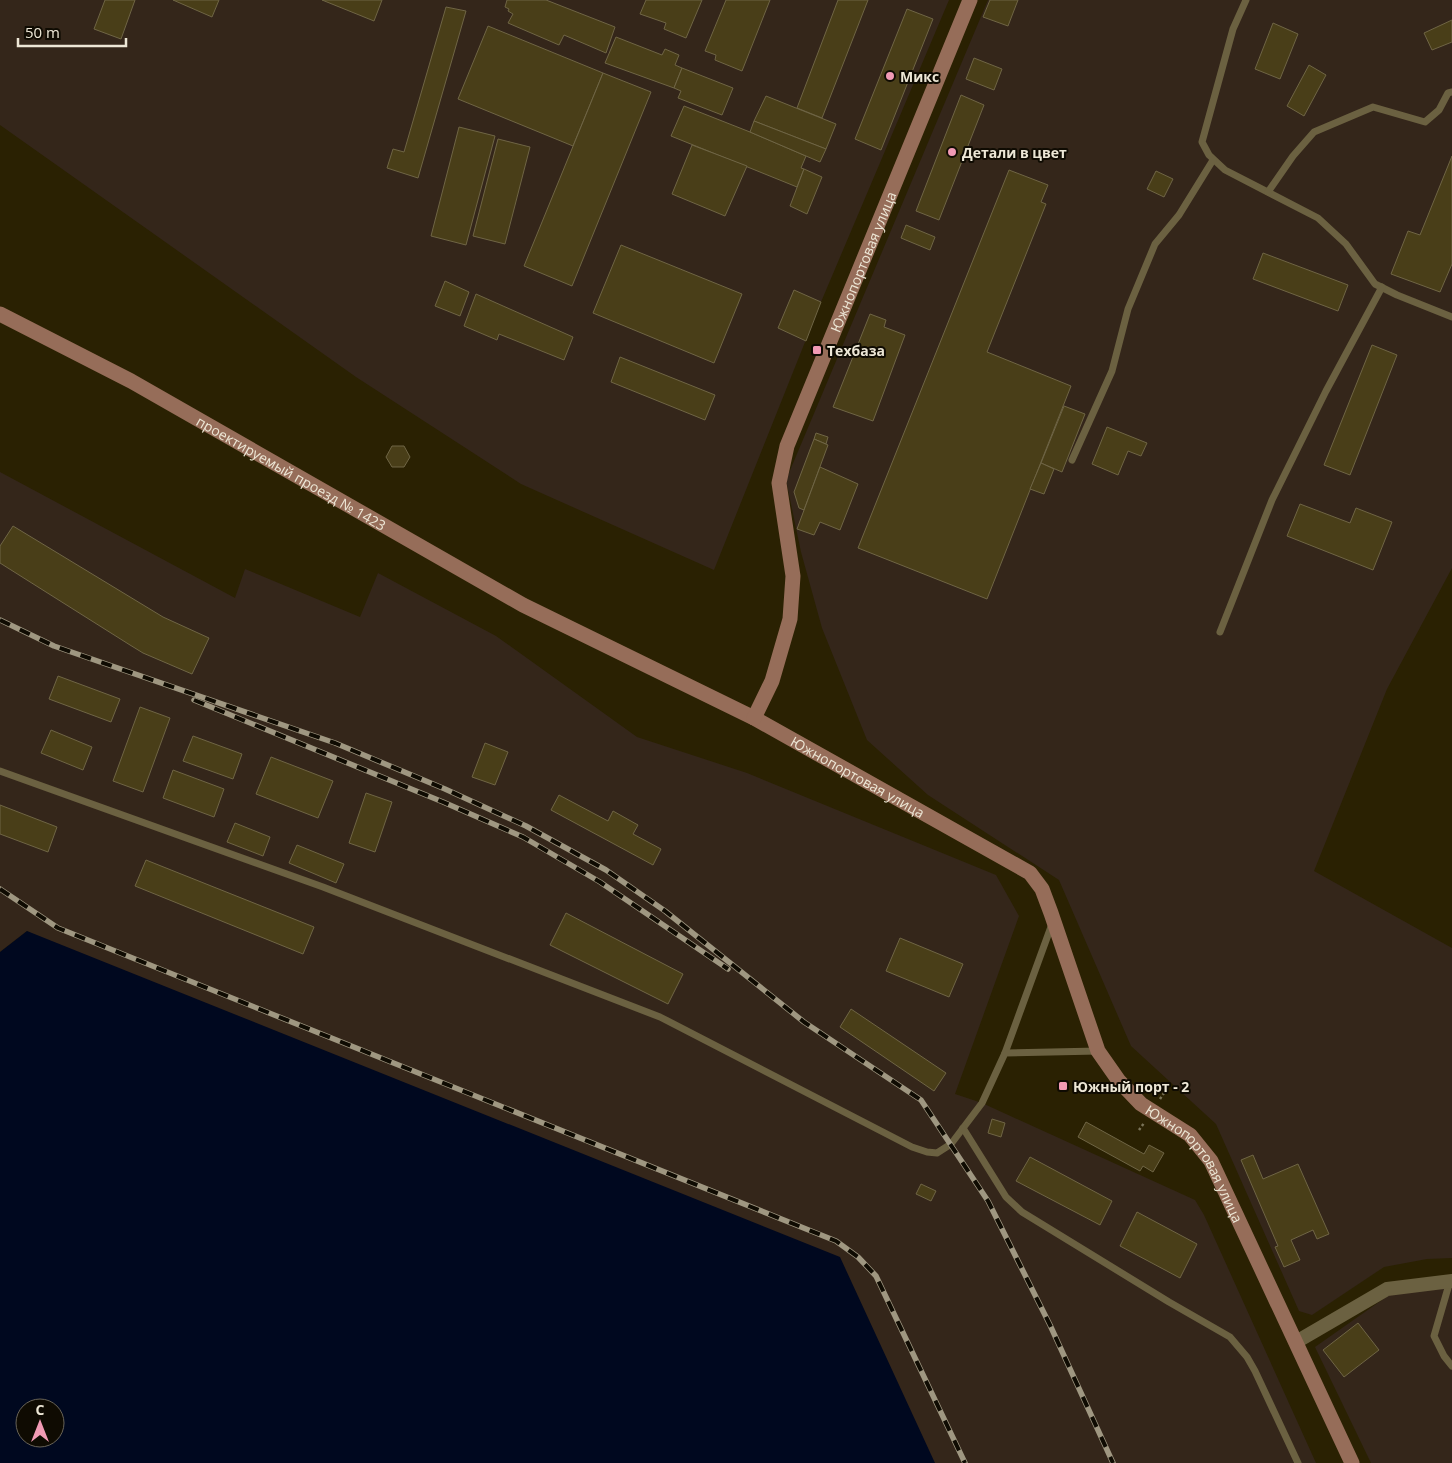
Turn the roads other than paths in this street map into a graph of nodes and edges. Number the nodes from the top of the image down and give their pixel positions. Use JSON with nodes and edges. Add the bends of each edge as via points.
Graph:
{"nodes":[{"id":1,"x":970,"y":0,"type":"edge"},
{"id":2,"x":1246,"y":0,"type":"edge"},
{"id":3,"x":1452,"y":92,"type":"edge"},
{"id":4,"x":1213,"y":160,"type":"junction"},
{"id":5,"x":1268,"y":192,"type":"junction"},
{"id":6,"x":1382,"y":288,"type":"junction"},
{"id":7,"x":0,"y":314,"type":"edge"},
{"id":8,"x":1452,"y":317,"type":"edge"},
{"id":9,"x":1072,"y":460,"type":"dead end"},
{"id":10,"x":1220,"y":632,"type":"dead end"},
{"id":11,"x":754,"y":718,"type":"junction"},
{"id":12,"x":0,"y":770,"type":"edge"},
{"id":13,"x":1053,"y":920,"type":"junction"},
{"id":14,"x":1098,"y":1051,"type":"junction"},
{"id":15,"x":1004,"y":1053,"type":"junction"},
{"id":16,"x":963,"y":1128,"type":"junction"},
{"id":17,"x":1451,"y":1281,"type":"edge"},
{"id":18,"x":1296,"y":1342,"type":"junction"},
{"id":19,"x":1452,"y":1366,"type":"edge"},
{"id":20,"x":1298,"y":1463,"type":"edge"},
{"id":21,"x":1352,"y":1463,"type":"edge"}],
"edges":[{"from":1,"to":11,"type":"main road","name":"Южнопортовая улица","via":[[787,446],[778,482],[793,576],[790,619],[772,681]]},
{"from":2,"to":4,"type":"lane","via":[[1234,29],[1202,142]]},
{"from":3,"to":5,"type":"lane","via":[[1425,122],[1373,107],[1314,132]]},
{"from":4,"to":5,"type":"lane","via":[[1225,170]]},
{"from":4,"to":9,"type":"lane","via":[[1179,215],[1155,244],[1128,309],[1112,371]]},
{"from":5,"to":6,"type":"lane","via":[[1318,218],[1346,244],[1375,284]]},
{"from":6,"to":8,"type":"lane"},
{"from":6,"to":10,"type":"lane","via":[[1272,500]]},
{"from":7,"to":11,"type":"main road","name":"проектируемый проезд № 1423","via":[[131,381],[523,605]]},
{"from":11,"to":13,"type":"main road","name":"Южнопортовая улица","via":[[1030,872],[1042,889]]},
{"from":12,"to":16,"type":"lane","via":[[323,887],[660,1017],[912,1147],[937,1153],[951,1144]]},
{"from":13,"to":14,"type":"main road","name":"Южнопортовая улица"},
{"from":13,"to":15,"type":"lane"},
{"from":14,"to":15,"type":"lane"},
{"from":14,"to":18,"type":"main road","name":"Южнопортовая улица","via":[[1119,1082],[1141,1104],[1190,1135],[1211,1161]]},
{"from":15,"to":16,"type":"lane","via":[[982,1103]]},
{"from":16,"to":20,"type":"lane","via":[[1006,1197],[1022,1212],[1220,1331],[1239,1346],[1255,1370]]},
{"from":17,"to":18,"type":"street","via":[[1387,1289]]},
{"from":17,"to":19,"type":"lane","via":[[1434,1336]]},
{"from":18,"to":21,"type":"main road","name":"Южнопортовая улица"}]}
